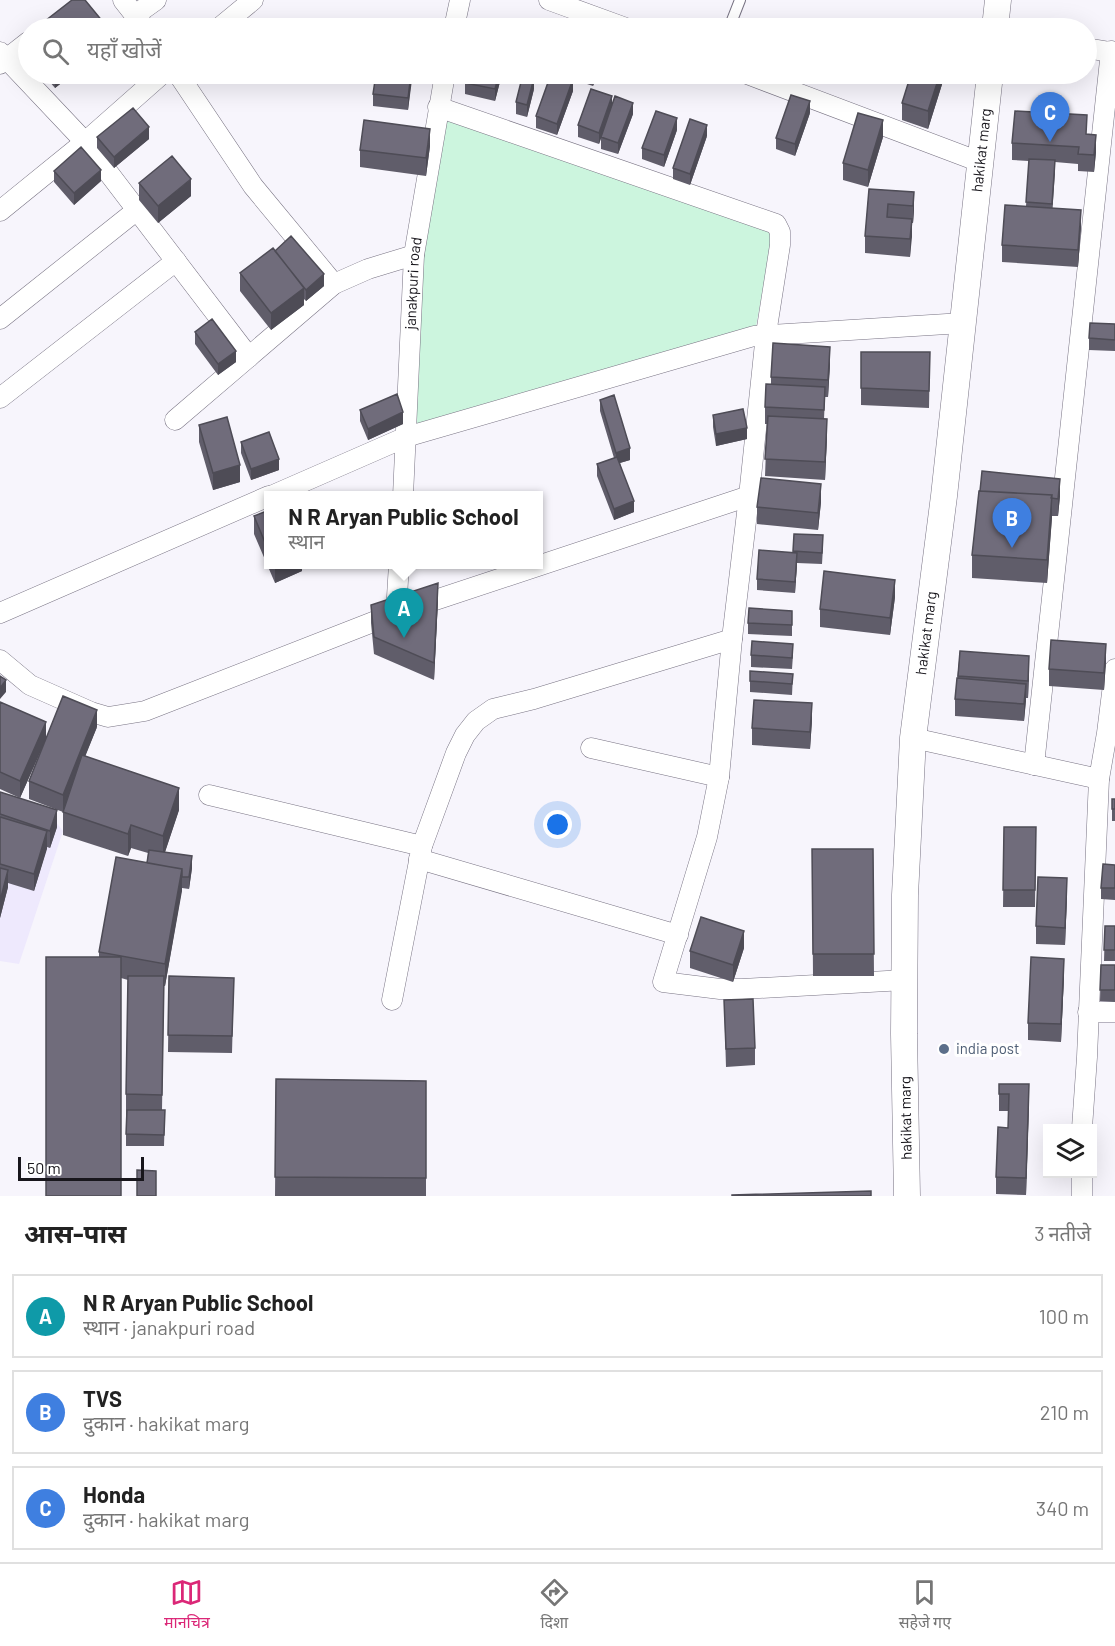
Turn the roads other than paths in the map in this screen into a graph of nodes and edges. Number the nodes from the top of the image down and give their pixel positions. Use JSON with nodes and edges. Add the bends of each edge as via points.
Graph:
{"nodes":[{"id":1,"x":156,"y":0,"type":"edge"},
{"id":2,"x":253,"y":0,"type":"edge"},
{"id":3,"x":460,"y":0,"type":"edge"},
{"id":4,"x":549,"y":0,"type":"edge"},
{"id":5,"x":740,"y":0,"type":"edge"},
{"id":6,"x":998,"y":0,"type":"edge"},
{"id":7,"x":134,"y":14,"type":"edge"},
{"id":8,"x":231,"y":18,"type":"edge"},
{"id":9,"x":456,"y":18,"type":"edge"},
{"id":10,"x":598,"y":18,"type":"edge"},
{"id":11,"x":733,"y":18,"type":"edge"},
{"id":12,"x":996,"y":18,"type":"edge"},
{"id":13,"x":18,"y":48,"type":"edge"},
{"id":14,"x":1097,"y":50,"type":"edge"},
{"id":15,"x":1113,"y":52,"type":"edge"},
{"id":16,"x":2,"y":58,"type":"edge"},
{"id":17,"x":18,"y":74,"type":"edge"},
{"id":18,"x":28,"y":84,"type":"edge"},
{"id":19,"x":151,"y":84,"type":"edge"},
{"id":20,"x":185,"y":84,"type":"edge"},
{"id":21,"x":443,"y":84,"type":"edge"},
{"id":22,"x":773,"y":84,"type":"edge"},
{"id":23,"x":989,"y":84,"type":"edge"},
{"id":24,"x":438,"y":107,"type":"junction"},
{"id":25,"x":85,"y":142,"type":"junction"},
{"id":26,"x":980,"y":162,"type":"junction"},
{"id":27,"x":137,"y":210,"type":"junction"},
{"id":28,"x":0,"y":211,"type":"edge"},
{"id":29,"x":414,"y":255,"type":"junction"},
{"id":30,"x":176,"y":261,"type":"junction"},
{"id":31,"x":334,"y":284,"type":"junction"},
{"id":32,"x":0,"y":319,"type":"edge"},
{"id":33,"x":963,"y":323,"type":"junction"},
{"id":34,"x":766,"y":334,"type":"junction"},
{"id":35,"x":249,"y":357,"type":"junction"},
{"id":36,"x":0,"y":398,"type":"edge"},
{"id":37,"x":175,"y":420,"type":"dead end"},
{"id":38,"x":406,"y":437,"type":"junction"},
{"id":39,"x":282,"y":491,"type":"edge"},
{"id":40,"x":403,"y":491,"type":"edge"},
{"id":41,"x":749,"y":496,"type":"junction"},
{"id":42,"x":264,"y":499,"type":"edge"},
{"id":43,"x":543,"y":564,"type":"edge"},
{"id":44,"x":399,"y":569,"type":"edge"},
{"id":45,"x":529,"y":569,"type":"edge"},
{"id":46,"x":396,"y":613,"type":"junction"},
{"id":47,"x":0,"y":614,"type":"edge"},
{"id":48,"x":732,"y":639,"type":"junction"},
{"id":49,"x":0,"y":660,"type":"edge"},
{"id":50,"x":1115,"y":669,"type":"edge"},
{"id":51,"x":1111,"y":730,"type":"edge"},
{"id":52,"x":913,"y":738,"type":"junction"},
{"id":53,"x":591,"y":748,"type":"dead end"},
{"id":54,"x":1034,"y":765,"type":"junction"},
{"id":55,"x":719,"y":777,"type":"junction"},
{"id":56,"x":1099,"y":779,"type":"junction"},
{"id":57,"x":208,"y":795,"type":"dead end"},
{"id":58,"x":421,"y":852,"type":"junction"},
{"id":59,"x":678,"y":935,"type":"junction"},
{"id":60,"x":905,"y":980,"type":"junction"},
{"id":61,"x":392,"y":1000,"type":"dead end"},
{"id":62,"x":1088,"y":1012,"type":"junction"},
{"id":63,"x":1115,"y":1012,"type":"edge"},
{"id":64,"x":1082,"y":1124,"type":"edge"},
{"id":65,"x":1082,"y":1178,"type":"edge"},
{"id":66,"x":907,"y":1196,"type":"edge"},
{"id":67,"x":1082,"y":1196,"type":"edge"}],
"edges":[{"from":1,"to":7,"type":"street"},
{"from":2,"to":8,"type":"street"},
{"from":3,"to":9,"type":"street"},
{"from":4,"to":10,"type":"street"},
{"from":5,"to":11,"type":"lane"},
{"from":6,"to":12,"type":"street"},
{"from":13,"to":16,"type":"street"},
{"from":14,"to":15,"type":"street"},
{"from":15,"to":54,"type":"street"},
{"from":16,"to":17,"type":"street"},
{"from":18,"to":25,"type":"street"},
{"from":19,"to":25,"type":"street"},
{"from":20,"to":31,"type":"street","via":[[253,186]]},
{"from":21,"to":24,"type":"street","name":"janakpuri road"},
{"from":22,"to":26,"type":"street"},
{"from":23,"to":26,"type":"street","name":"hakikat marg"},
{"from":24,"to":29,"type":"street","name":"janakpuri road"},
{"from":24,"to":34,"type":"street","via":[[776,224],[780,245]]},
{"from":25,"to":27,"type":"street"},
{"from":25,"to":28,"type":"street"},
{"from":26,"to":33,"type":"street","name":"hakikat marg"},
{"from":27,"to":30,"type":"street"},
{"from":27,"to":32,"type":"street"},
{"from":29,"to":31,"type":"street"},
{"from":29,"to":38,"type":"street","name":"janakpuri road"},
{"from":30,"to":35,"type":"street"},
{"from":30,"to":36,"type":"street"},
{"from":31,"to":35,"type":"street"},
{"from":33,"to":34,"type":"street"},
{"from":33,"to":52,"type":"street","name":"hakikat marg"},
{"from":34,"to":38,"type":"street"},
{"from":34,"to":41,"type":"street"},
{"from":35,"to":37,"type":"street"},
{"from":38,"to":39,"type":"street"},
{"from":38,"to":40,"type":"street","name":"janakpuri road"},
{"from":41,"to":43,"type":"street"},
{"from":41,"to":48,"type":"street"},
{"from":42,"to":47,"type":"street"},
{"from":44,"to":46,"type":"street"},
{"from":45,"to":46,"type":"street"},
{"from":46,"to":49,"type":"street","via":[[127,715],[108,717],[91,712],[30,685]]},
{"from":48,"to":55,"type":"street"},
{"from":48,"to":58,"type":"street","via":[[493,709],[465,735]]},
{"from":50,"to":51,"type":"street"},
{"from":51,"to":56,"type":"street"},
{"from":52,"to":54,"type":"street"},
{"from":52,"to":60,"type":"street","name":"hakikat marg"},
{"from":53,"to":55,"type":"street"},
{"from":54,"to":56,"type":"street"},
{"from":55,"to":59,"type":"street","via":[[707,837]]},
{"from":56,"to":62,"type":"street"},
{"from":57,"to":58,"type":"street"},
{"from":58,"to":59,"type":"street"},
{"from":58,"to":61,"type":"street"},
{"from":59,"to":60,"type":"street","via":[[663,982],[742,989]]},
{"from":60,"to":66,"type":"street","name":"hakikat marg"},
{"from":62,"to":63,"type":"street"},
{"from":62,"to":64,"type":"street"},
{"from":65,"to":67,"type":"street"}]}
